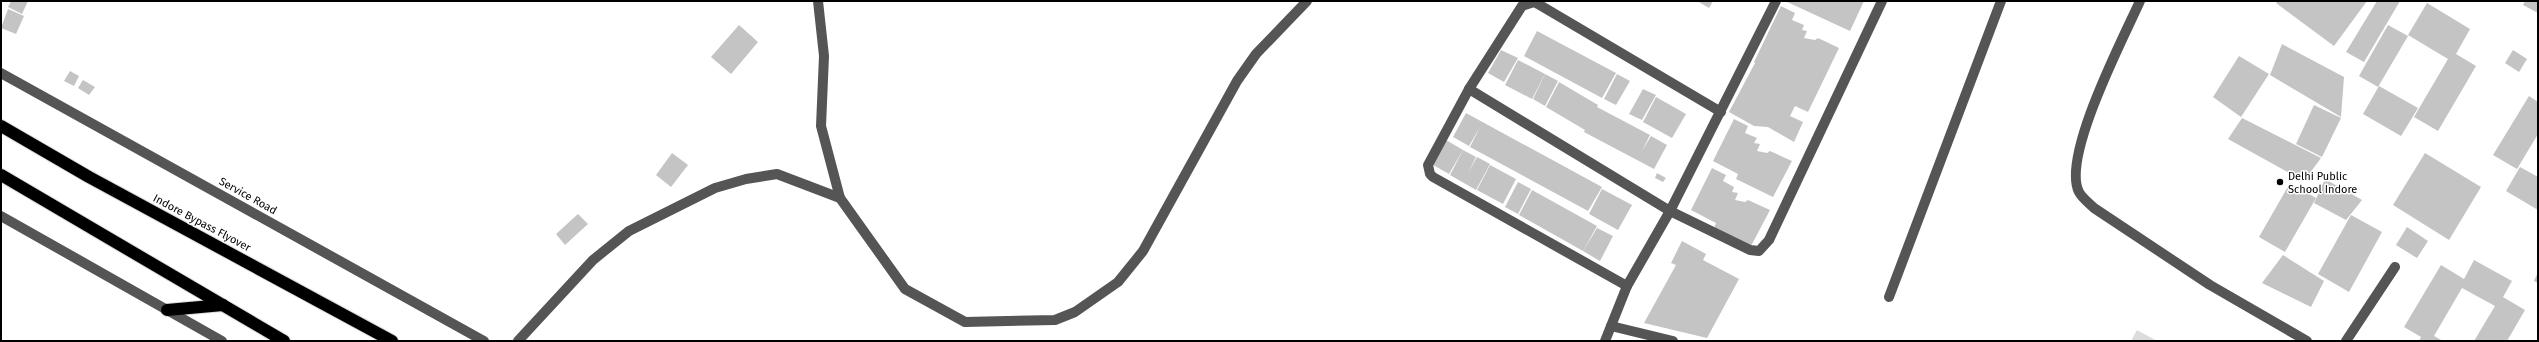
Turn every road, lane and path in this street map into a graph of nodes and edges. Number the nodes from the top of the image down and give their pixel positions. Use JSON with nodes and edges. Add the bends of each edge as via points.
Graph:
{"nodes":[{"id":1,"x":818,"y":1,"type":"edge"},
{"id":2,"x":1307,"y":1,"type":"edge"},
{"id":3,"x":1776,"y":1,"type":"edge"},
{"id":4,"x":1882,"y":1,"type":"edge"},
{"id":5,"x":2001,"y":1,"type":"edge"},
{"id":6,"x":2140,"y":1,"type":"edge"},
{"id":7,"x":1,"y":73,"type":"edge"},
{"id":8,"x":1469,"y":89,"type":"junction"},
{"id":9,"x":1721,"y":112,"type":"junction"},
{"id":10,"x":1,"y":126,"type":"edge"},
{"id":11,"x":1,"y":175,"type":"edge"},
{"id":12,"x":840,"y":198,"type":"junction"},
{"id":13,"x":1670,"y":211,"type":"junction"},
{"id":14,"x":1,"y":216,"type":"edge"},
{"id":15,"x":2395,"y":267,"type":"dead end"},
{"id":16,"x":1627,"y":286,"type":"junction"},
{"id":17,"x":1889,"y":297,"type":"dead end"},
{"id":18,"x":223,"y":305,"type":"junction"},
{"id":19,"x":167,"y":310,"type":"junction"},
{"id":20,"x":1611,"y":326,"type":"junction"},
{"id":21,"x":222,"y":341,"type":"edge"},
{"id":22,"x":284,"y":341,"type":"edge"},
{"id":23,"x":392,"y":341,"type":"edge"},
{"id":24,"x":484,"y":341,"type":"edge"},
{"id":25,"x":518,"y":341,"type":"edge"},
{"id":26,"x":1606,"y":341,"type":"edge"},
{"id":27,"x":1672,"y":341,"type":"edge"},
{"id":28,"x":2307,"y":341,"type":"edge"},
{"id":29,"x":2346,"y":341,"type":"edge"}],
"edges":[{"from":1,"to":12,"type":"street","via":[[824,56],[821,126]]},
{"from":2,"to":12,"type":"street","via":[[1256,54],[1237,81],[1143,251],[1118,282],[1075,312],[1055,320],[965,322],[905,289]]},
{"from":3,"to":9,"type":"street"},
{"from":4,"to":13,"type":"street","via":[[1765,246],[1759,251],[1750,250]]},
{"from":5,"to":17,"type":"street"},
{"from":6,"to":28,"type":"street","via":[[2097,94],[2078,156],[2076,178],[2079,192],[2094,208],[2210,285]]},
{"from":7,"to":24,"type":"street","name":"Service Road"},
{"from":8,"to":9,"type":"street","via":[[1522,6],[1534,2]]},
{"from":8,"to":13,"type":"street"},
{"from":8,"to":16,"type":"street","via":[[1428,165],[1430,174]]},
{"from":9,"to":13,"type":"street"},
{"from":10,"to":23,"type":"highway","name":"Indore Bypass Flyover","via":[[96,181]]},
{"from":11,"to":18,"type":"highway"},
{"from":12,"to":25,"type":"street","via":[[777,174],[746,179],[716,188],[629,231],[592,260]]},
{"from":13,"to":16,"type":"street"},
{"from":14,"to":19,"type":"street"},
{"from":15,"to":29,"type":"street"},
{"from":16,"to":20,"type":"street"},
{"from":18,"to":19,"type":"highway"},
{"from":18,"to":22,"type":"highway"},
{"from":19,"to":21,"type":"street"},
{"from":20,"to":26,"type":"street"},
{"from":20,"to":27,"type":"street"}]}
